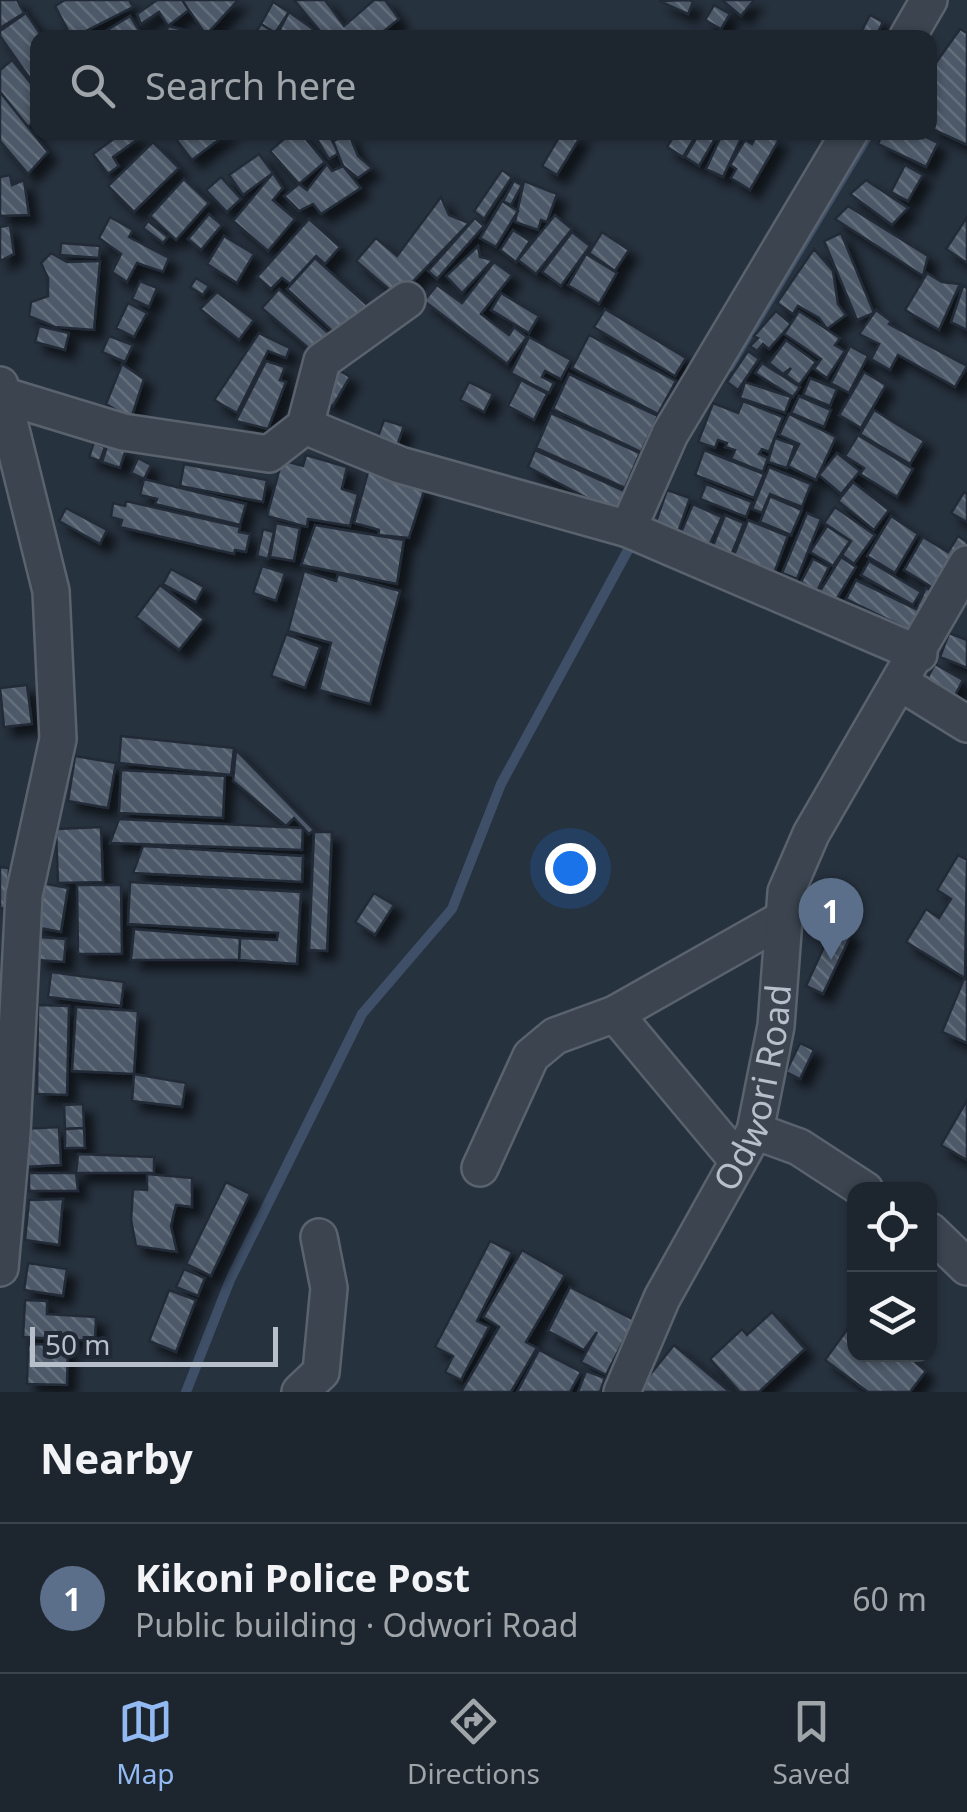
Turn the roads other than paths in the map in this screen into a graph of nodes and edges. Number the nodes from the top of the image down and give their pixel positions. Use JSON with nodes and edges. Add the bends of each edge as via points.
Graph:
{"nodes":[{"id":1,"x":929,"y":0,"type":"edge"},
{"id":2,"x":912,"y":30,"type":"edge"},
{"id":3,"x":845,"y":140,"type":"edge"},
{"id":4,"x":407,"y":300,"type":"dead end"},
{"id":5,"x":2,"y":391,"type":"edge"},
{"id":6,"x":305,"y":426,"type":"junction"},
{"id":7,"x":628,"y":530,"type":"junction"},
{"id":8,"x":967,"y":564,"type":"edge"},
{"id":9,"x":910,"y":669,"type":"junction"},
{"id":10,"x":967,"y":724,"type":"edge"},
{"id":11,"x":781,"y":920,"type":"junction"},
{"id":12,"x":615,"y":1014,"type":"junction"},
{"id":13,"x":747,"y":1146,"type":"junction"},
{"id":14,"x":480,"y":1168,"type":"dead end"},
{"id":15,"x":853,"y":1182,"type":"edge"},
{"id":16,"x":319,"y":1237,"type":"dead end"},
{"id":17,"x":937,"y":1238,"type":"edge"},
{"id":18,"x":967,"y":1267,"type":"edge"},
{"id":19,"x":0,"y":1268,"type":"edge"},
{"id":20,"x":300,"y":1392,"type":"edge"},
{"id":21,"x":622,"y":1392,"type":"edge"}],
"edges":[{"from":1,"to":2,"type":"street"},
{"from":3,"to":7,"type":"street","via":[[670,434]]},
{"from":4,"to":6,"type":"street","via":[[322,361]]},
{"from":5,"to":6,"type":"street","via":[[123,432],[269,454]]},
{"from":5,"to":19,"type":"street","via":[[51,591],[58,739],[24,895]]},
{"from":6,"to":7,"type":"street","via":[[400,465]]},
{"from":7,"to":9,"type":"street"},
{"from":8,"to":9,"type":"street","name":"Odwori Road"},
{"from":9,"to":10,"type":"street"},
{"from":9,"to":11,"type":"street","name":"Odwori Road","via":[[811,834]]},
{"from":11,"to":12,"type":"street"},
{"from":11,"to":13,"type":"street","name":"Odwori Road","via":[[776,1026]]},
{"from":12,"to":13,"type":"street"},
{"from":12,"to":14,"type":"street","via":[[555,1036],[531,1056]]},
{"from":13,"to":15,"type":"street","via":[[799,1147]]},
{"from":13,"to":21,"type":"street","name":"Odwori Road","via":[[662,1298]]},
{"from":16,"to":20,"type":"street","via":[[329,1288],[321,1372]]},
{"from":17,"to":18,"type":"street"}]}
